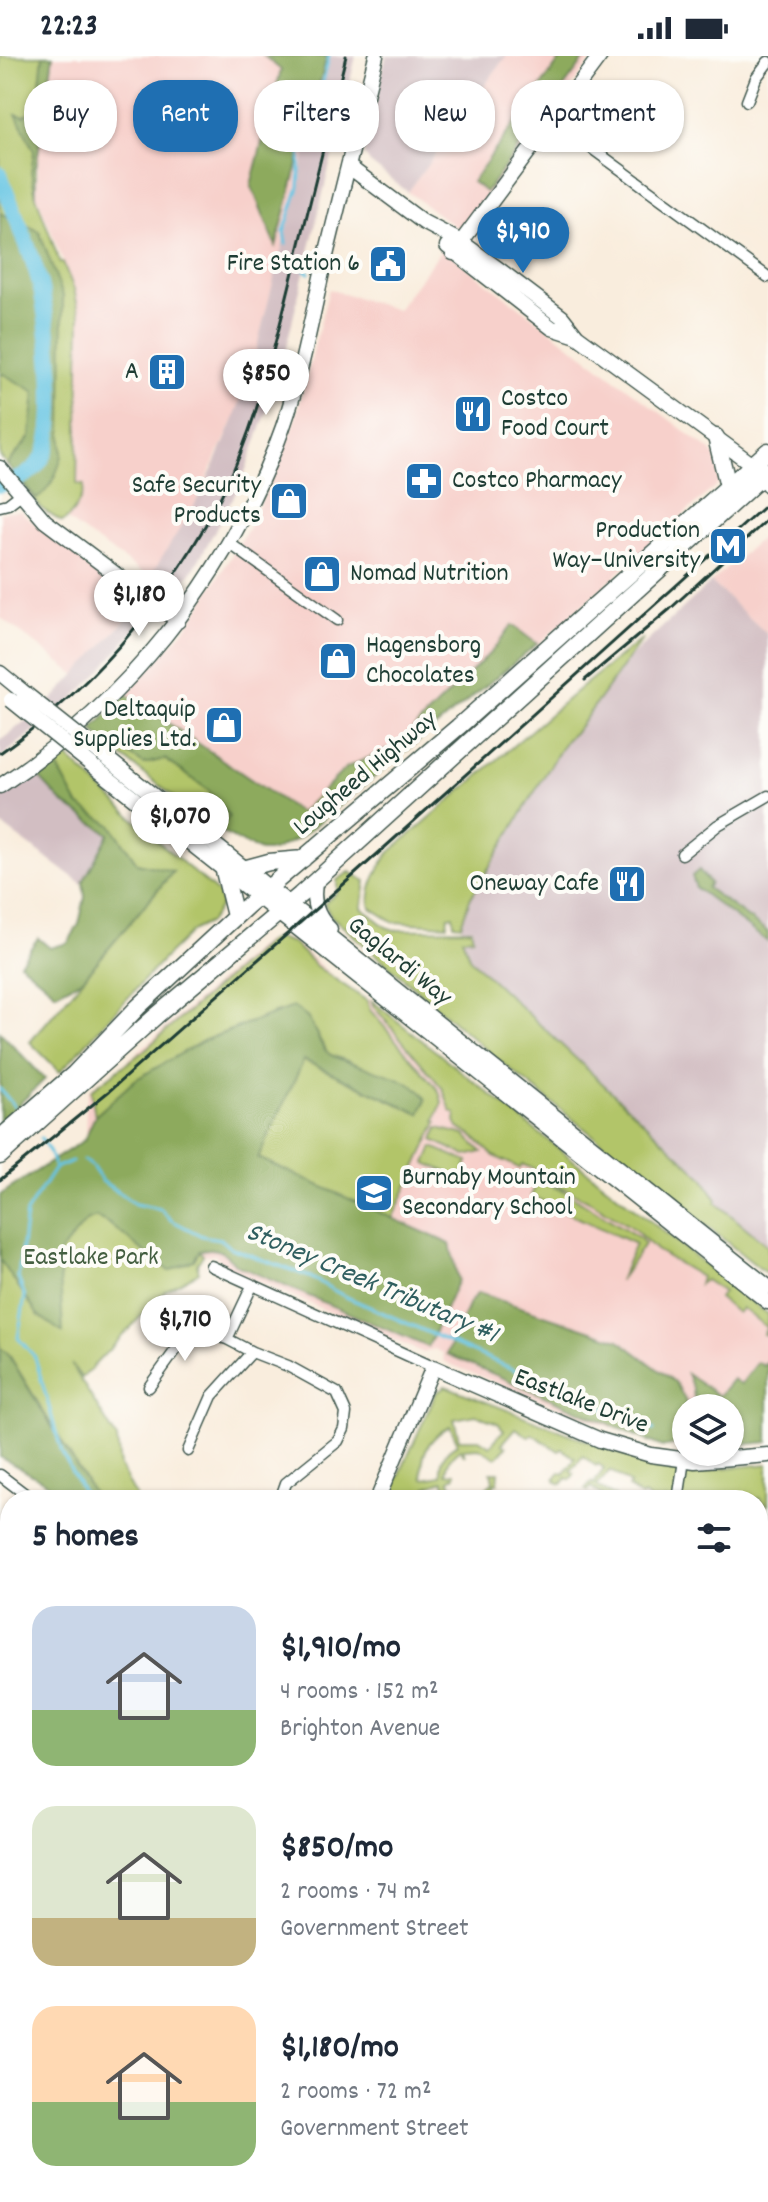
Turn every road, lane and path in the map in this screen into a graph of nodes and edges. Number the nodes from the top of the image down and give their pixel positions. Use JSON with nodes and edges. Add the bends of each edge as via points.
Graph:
{"nodes":[{"id":1,"x":376,"y":56,"type":"edge"},
{"id":2,"x":600,"y":56,"type":"edge"},
{"id":3,"x":768,"y":62,"type":"edge"},
{"id":4,"x":582,"y":80,"type":"edge"},
{"id":5,"x":747,"y":101,"type":"dead end"},
{"id":6,"x":529,"y":152,"type":"edge"},
{"id":7,"x":597,"y":152,"type":"edge"},
{"id":8,"x":348,"y":166,"type":"junction"},
{"id":9,"x":457,"y":247,"type":"junction"},
{"id":10,"x":768,"y":277,"type":"edge"},
{"id":11,"x":716,"y":437,"type":"junction"},
{"id":12,"x":768,"y":451,"type":"edge"},
{"id":13,"x":0,"y":468,"type":"edge"},
{"id":14,"x":764,"y":473,"type":"edge"},
{"id":15,"x":728,"y":486,"type":"junction"},
{"id":16,"x":21,"y":495,"type":"junction"},
{"id":17,"x":0,"y":506,"type":"edge"},
{"id":18,"x":229,"y":543,"type":"junction"},
{"id":19,"x":337,"y":620,"type":"dead end"},
{"id":20,"x":178,"y":621,"type":"junction"},
{"id":21,"x":0,"y":673,"type":"edge"},
{"id":22,"x":11,"y":694,"type":"edge"},
{"id":23,"x":98,"y":760,"type":"junction"},
{"id":24,"x":0,"y":786,"type":"edge"},
{"id":25,"x":768,"y":796,"type":"edge"},
{"id":26,"x":682,"y":854,"type":"dead end"},
{"id":27,"x":303,"y":859,"type":"junction"},
{"id":28,"x":247,"y":868,"type":"junction"},
{"id":29,"x":224,"y":871,"type":"junction"},
{"id":30,"x":316,"y":880,"type":"junction"},
{"id":31,"x":265,"y":892,"type":"junction"},
{"id":32,"x":284,"y":908,"type":"junction"},
{"id":33,"x":235,"y":916,"type":"junction"},
{"id":34,"x":360,"y":961,"type":"junction"},
{"id":35,"x":78,"y":1078,"type":"junction"},
{"id":36,"x":48,"y":1105,"type":"junction"},
{"id":37,"x":0,"y":1138,"type":"edge"},
{"id":38,"x":0,"y":1156,"type":"edge"},
{"id":39,"x":211,"y":1266,"type":"dead end"},
{"id":40,"x":252,"y":1286,"type":"junction"},
{"id":41,"x":768,"y":1287,"type":"edge"},
{"id":42,"x":768,"y":1302,"type":"edge"},
{"id":43,"x":227,"y":1339,"type":"junction"},
{"id":44,"x":252,"y":1352,"type":"junction"},
{"id":45,"x":433,"y":1367,"type":"junction"},
{"id":46,"x":149,"y":1387,"type":"dead end"},
{"id":47,"x":188,"y":1451,"type":"dead end"},
{"id":48,"x":768,"y":1455,"type":"edge"},
{"id":49,"x":672,"y":1458,"type":"edge"},
{"id":50,"x":744,"y":1458,"type":"edge"},
{"id":51,"x":683,"y":1466,"type":"edge"},
{"id":52,"x":0,"y":1475,"type":"edge"},
{"id":53,"x":20,"y":1490,"type":"edge"},
{"id":54,"x":284,"y":1490,"type":"edge"},
{"id":55,"x":381,"y":1490,"type":"edge"},
{"id":56,"x":680,"y":1490,"type":"edge"}],
"edges":[{"from":1,"to":8,"type":"street"},
{"from":2,"to":4,"type":"street"},
{"from":3,"to":5,"type":"street"},
{"from":6,"to":9,"type":"street"},
{"from":7,"to":10,"type":"street"},
{"from":8,"to":9,"type":"street"},
{"from":8,"to":18,"type":"street","via":[[289,408]]},
{"from":9,"to":11,"type":"street","via":[[562,317],[577,336]]},
{"from":11,"to":14,"type":"street"},
{"from":11,"to":15,"type":"main road"},
{"from":12,"to":14,"type":"main road","name":"Lougheed Highway"},
{"from":13,"to":16,"type":"street"},
{"from":14,"to":15,"type":"main road","name":"Lougheed Highway"},
{"from":14,"to":30,"type":"main road","name":"Lougheed Highway"},
{"from":15,"to":27,"type":"main road","name":"Lougheed Highway"},
{"from":16,"to":17,"type":"street"},
{"from":16,"to":20,"type":"street","via":[[65,538]]},
{"from":18,"to":19,"type":"street"},
{"from":18,"to":20,"type":"street"},
{"from":20,"to":24,"type":"street","via":[[129,679],[67,738]]},
{"from":21,"to":22,"type":"street","name":"Gaglardi Way"},
{"from":22,"to":23,"type":"street","name":"Gaglardi Way","bridge":true},
{"from":23,"to":28,"type":"street","name":"Gaglardi Way"},
{"from":23,"to":29,"type":"street","name":"Gaglardi Way"},
{"from":25,"to":26,"type":"street"},
{"from":27,"to":28,"type":"main road"},
{"from":27,"to":31,"type":"main road","name":"Lougheed Highway"},
{"from":28,"to":31,"type":"street","name":"Gaglardi Way"},
{"from":29,"to":31,"type":"street","name":"Gaglardi Way"},
{"from":29,"to":33,"type":"main road"},
{"from":30,"to":32,"type":"main road","name":"Lougheed Highway"},
{"from":30,"to":34,"type":"street","via":[[314,902],[323,922]]},
{"from":31,"to":32,"type":"street","name":"Gaglardi Way"},
{"from":31,"to":33,"type":"main road","name":"Lougheed Highway"},
{"from":32,"to":34,"type":"street","name":"Gaglardi Way"},
{"from":32,"to":35,"type":"main road","name":"Lougheed Highway"},
{"from":32,"to":42,"type":"street","name":"Gaglardi Way"},
{"from":33,"to":35,"type":"main road","name":"Lougheed Highway","via":[[138,1007]]},
{"from":34,"to":41,"type":"street","name":"Gaglardi Way"},
{"from":35,"to":36,"type":"main road","name":"Lougheed Highway"},
{"from":36,"to":37,"type":"main road","name":"Lougheed Highway"},
{"from":36,"to":38,"type":"main road","name":"Lougheed Highway"},
{"from":39,"to":40,"type":"street","name":"Eastlake Drive"},
{"from":40,"to":43,"type":"street"},
{"from":40,"to":45,"type":"street","name":"Eastlake Drive"},
{"from":43,"to":44,"type":"street"},
{"from":43,"to":46,"type":"street","via":[[208,1333],[183,1340]]},
{"from":44,"to":47,"type":"street","via":[[212,1396]]},
{"from":44,"to":54,"type":"street","via":[[328,1386],[341,1398],[346,1413],[338,1441]]},
{"from":45,"to":49,"type":"street","name":"Eastlake Drive","via":[[600,1440]]},
{"from":45,"to":55,"type":"street"},
{"from":48,"to":50,"type":"street","name":"Eastlake Drive"},
{"from":51,"to":56,"type":"street"},
{"from":52,"to":53,"type":"street"}]}
